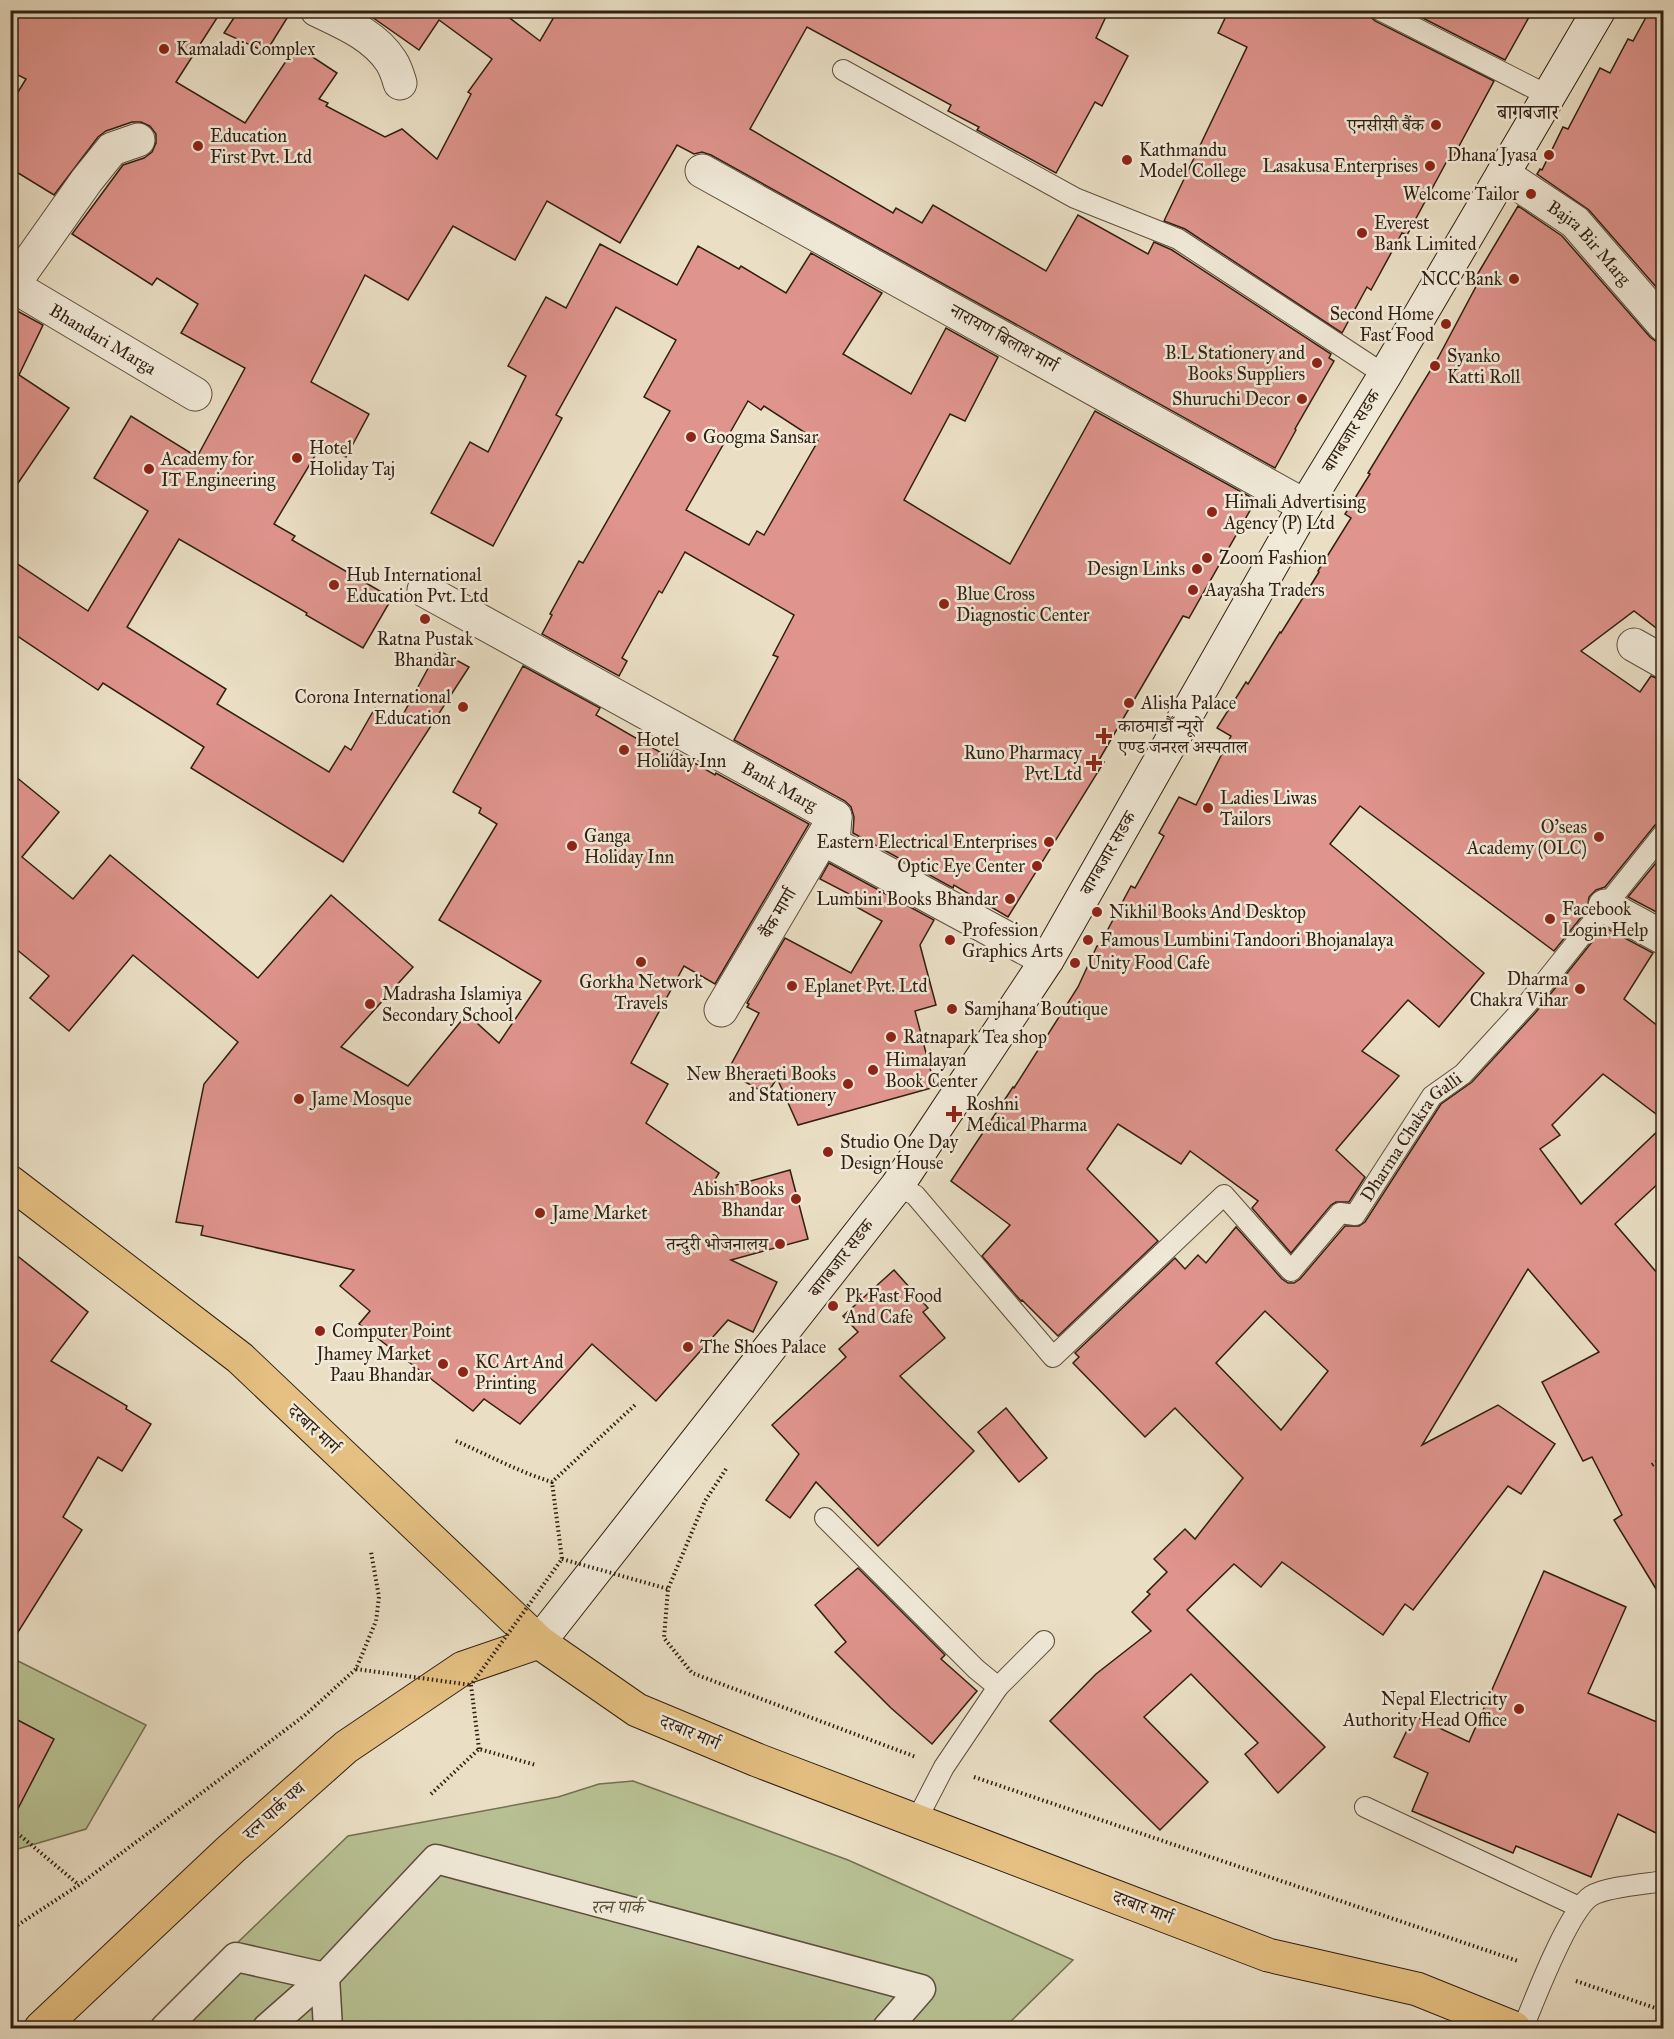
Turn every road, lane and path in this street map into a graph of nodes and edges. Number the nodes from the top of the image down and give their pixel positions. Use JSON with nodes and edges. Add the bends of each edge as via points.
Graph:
{"nodes":[{"id":1,"x":318,"y":10,"type":"edge"},
{"id":2,"x":1380,"y":10,"type":"edge"},
{"id":3,"x":1599,"y":10,"type":"edge"},
{"id":4,"x":843,"y":70,"type":"dead end"},
{"id":5,"x":400,"y":83,"type":"dead end"},
{"id":6,"x":1549,"y":96,"type":"junction"},
{"id":7,"x":138,"y":140,"type":"dead end"},
{"id":8,"x":702,"y":171,"type":"dead end"},
{"id":9,"x":1503,"y":174,"type":"junction"},
{"id":10,"x":11,"y":286,"type":"edge"},
{"id":11,"x":1664,"y":325,"type":"edge"},
{"id":12,"x":1385,"y":375,"type":"junction"},
{"id":13,"x":195,"y":394,"type":"dead end"},
{"id":14,"x":1305,"y":506,"type":"junction"},
{"id":15,"x":423,"y":590,"type":"dead end"},
{"id":16,"x":1634,"y":645,"type":"dead end"},
{"id":17,"x":1664,"y":662,"type":"edge"},
{"id":18,"x":835,"y":817,"type":"junction"},
{"id":19,"x":1664,"y":833,"type":"edge"},
{"id":20,"x":1605,"y":906,"type":"junction"},
{"id":21,"x":1664,"y":938,"type":"edge"},
{"id":22,"x":1047,"y":960,"type":"junction"},
{"id":23,"x":722,"y":1010,"type":"dead end"},
{"id":24,"x":10,"y":1182,"type":"edge"},
{"id":25,"x":897,"y":1186,"type":"junction"},
{"id":26,"x":635,"y":1405,"type":"dead end"},
{"id":27,"x":456,"y":1441,"type":"dead end"},
{"id":28,"x":1664,"y":1457,"type":"edge"},
{"id":29,"x":1652,"y":1465,"type":"dead end"},
{"id":30,"x":552,"y":1482,"type":"junction"},
{"id":31,"x":705,"y":1501,"type":"dead end"},
{"id":32,"x":825,"y":1518,"type":"dead end"},
{"id":33,"x":371,"y":1552,"type":"dead end"},
{"id":34,"x":562,"y":1559,"type":"junction"},
{"id":35,"x":668,"y":1588,"type":"junction"},
{"id":36,"x":1044,"y":1641,"type":"dead end"},
{"id":37,"x":539,"y":1642,"type":"junction"},
{"id":38,"x":356,"y":1669,"type":"junction"},
{"id":39,"x":471,"y":1686,"type":"junction"},
{"id":40,"x":998,"y":1687,"type":"junction"},
{"id":41,"x":479,"y":1749,"type":"junction"},
{"id":42,"x":536,"y":1765,"type":"dead end"},
{"id":43,"x":944,"y":1767,"type":"junction"},
{"id":44,"x":431,"y":1794,"type":"dead end"},
{"id":45,"x":1365,"y":1807,"type":"dead end"},
{"id":46,"x":916,"y":1821,"type":"junction"},
{"id":47,"x":10,"y":1827,"type":"edge"},
{"id":48,"x":1664,"y":1881,"type":"edge"},
{"id":49,"x":80,"y":1885,"type":"junction"},
{"id":50,"x":1580,"y":1907,"type":"junction"},
{"id":51,"x":10,"y":1930,"type":"edge"},
{"id":52,"x":1546,"y":1971,"type":"junction"},
{"id":53,"x":325,"y":1977,"type":"junction"},
{"id":54,"x":1664,"y":2011,"type":"edge"},
{"id":55,"x":41,"y":2028,"type":"edge"},
{"id":56,"x":165,"y":2028,"type":"edge"},
{"id":57,"x":267,"y":2028,"type":"edge"},
{"id":58,"x":328,"y":2028,"type":"edge"},
{"id":59,"x":887,"y":2028,"type":"edge"},
{"id":60,"x":1514,"y":2028,"type":"edge"},
{"id":61,"x":1523,"y":2028,"type":"edge"}],
"edges":[{"from":1,"to":5,"type":"street","via":[[356,28],[376,45],[391,61]]},
{"from":2,"to":6,"type":"lane"},
{"from":3,"to":6,"type":"street","name":"बागबजार सडक"},
{"from":4,"to":12,"type":"lane","via":[[1075,198],[1178,239]]},
{"from":6,"to":9,"type":"street","name":"बागबजार सडक"},
{"from":7,"to":10,"type":"street","via":[[112,149]]},
{"from":8,"to":14,"type":"street","name":"नारायण बिलाश मार्ग"},
{"from":9,"to":11,"type":"street","name":"Bajra Bir Marg","via":[[1575,222]]},
{"from":9,"to":12,"type":"street","name":"बागबजार सडक"},
{"from":10,"to":13,"type":"street","name":"Bhandari Marga"},
{"from":12,"to":14,"type":"street","name":"बागबजार सडक"},
{"from":14,"to":22,"type":"street","name":"बागबजार सडक"},
{"from":15,"to":18,"type":"street","name":"Bank Marg"},
{"from":16,"to":17,"type":"street"},
{"from":18,"to":22,"type":"street","name":"Bank Marg","via":[[833,844]]},
{"from":18,"to":23,"type":"street","name":"बैंक मार्गा"},
{"from":19,"to":20,"type":"lane","name":"Dharma Chakra Galli"},
{"from":20,"to":21,"type":"street"},
{"from":20,"to":25,"type":"lane","name":"Dharma Chakra Galli","via":[[1527,1004],[1463,1074],[1432,1096],[1355,1215],[1340,1213],[1291,1271],[1224,1195],[1053,1357],[915,1195]]},
{"from":22,"to":25,"type":"street","name":"बागबजार सडक"},
{"from":24,"to":37,"type":"main road","name":"दरबार मार्ग","via":[[240,1358]]},
{"from":25,"to":37,"type":"street","name":"बागबजार सडक"},
{"from":26,"to":30,"type":"path"},
{"from":27,"to":30,"type":"path"},
{"from":28,"to":29,"type":"path"},
{"from":30,"to":34,"type":"path","bridge":true},
{"from":31,"to":35,"type":"path"},
{"from":32,"to":40,"type":"lane"},
{"from":33,"to":38,"type":"path","via":[[380,1597],[376,1621]]},
{"from":34,"to":35,"type":"path","bridge":true},
{"from":34,"to":39,"type":"path","bridge":true},
{"from":35,"to":43,"type":"path","via":[[664,1638],[692,1673]]},
{"from":36,"to":40,"type":"lane"},
{"from":37,"to":46,"type":"main road","name":"दरबार मार्ग","via":[[637,1710]]},
{"from":37,"to":55,"type":"main road","name":"रत्न पार्क पथ","via":[[462,1668],[346,1746]]},
{"from":38,"to":39,"type":"path","bridge":true},
{"from":38,"to":49,"type":"path","via":[[304,1716]]},
{"from":39,"to":41,"type":"path","bridge":true},
{"from":40,"to":43,"type":"lane"},
{"from":41,"to":42,"type":"path"},
{"from":41,"to":44,"type":"path"},
{"from":43,"to":46,"type":"lane"},
{"from":43,"to":52,"type":"path"},
{"from":45,"to":50,"type":"lane"},
{"from":46,"to":60,"type":"main road","name":"दरबार मार्ग","via":[[1268,1955],[1417,1989]]},
{"from":47,"to":49,"type":"path"},
{"from":48,"to":50,"type":"lane","via":[[1604,1891]]},
{"from":49,"to":51,"type":"path"},
{"from":50,"to":52,"type":"lane"},
{"from":52,"to":54,"type":"path"},
{"from":52,"to":61,"type":"lane"},
{"from":53,"to":56,"type":"street","via":[[236,1957]]},
{"from":53,"to":57,"type":"street"},
{"from":53,"to":58,"type":"street"},
{"from":53,"to":59,"type":"street","via":[[435,1859],[921,1989]]}]}
